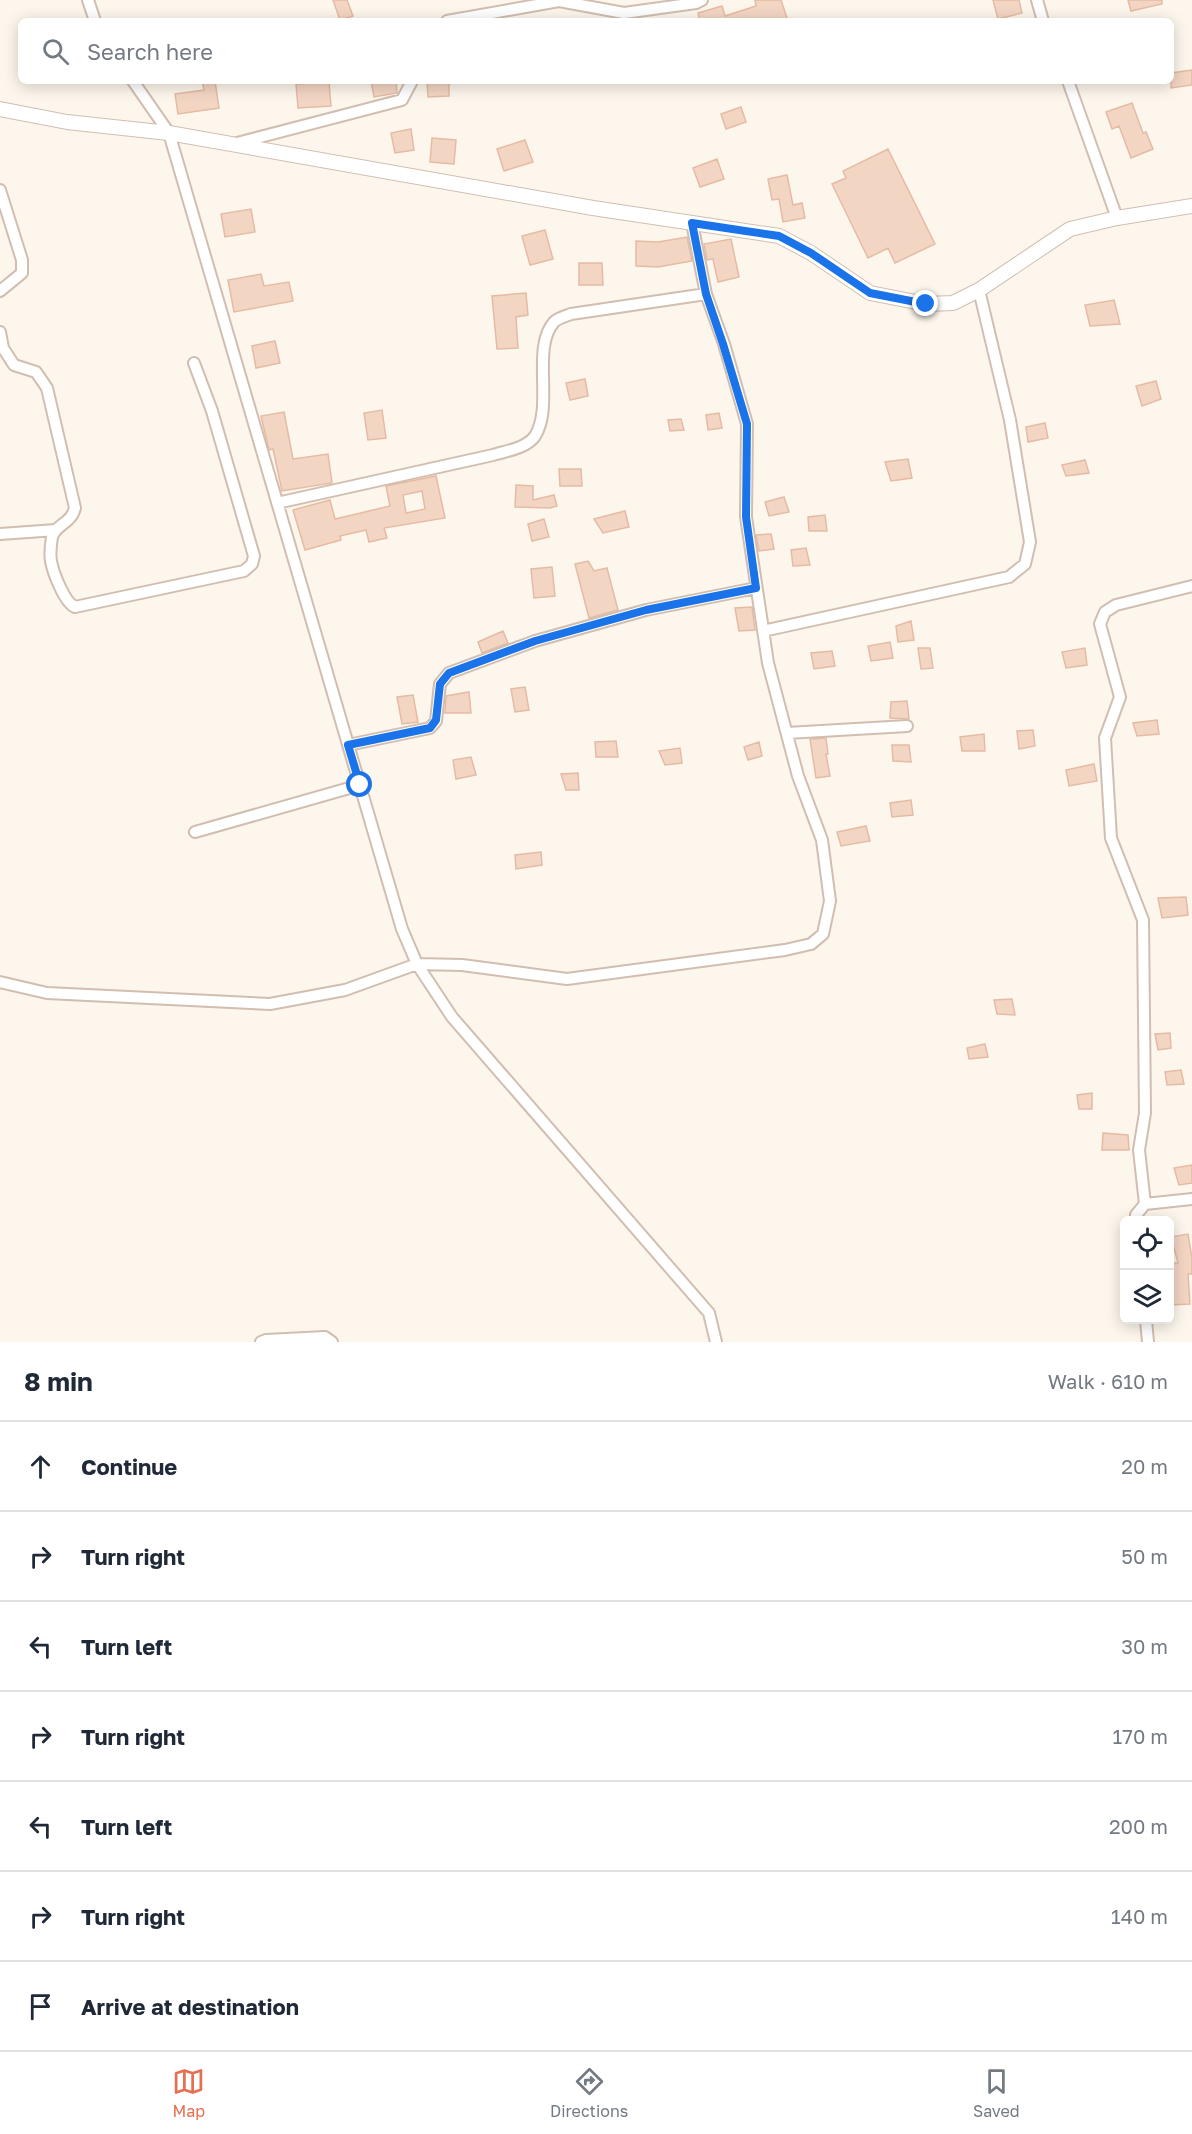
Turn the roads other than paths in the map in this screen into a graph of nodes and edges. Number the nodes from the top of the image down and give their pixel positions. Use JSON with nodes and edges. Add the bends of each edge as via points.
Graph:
{"nodes":[{"id":1,"x":88,"y":0,"type":"edge"},
{"id":2,"x":702,"y":0,"type":"edge"},
{"id":3,"x":1037,"y":0,"type":"edge"},
{"id":4,"x":94,"y":18,"type":"edge"},
{"id":5,"x":464,"y":18,"type":"edge"},
{"id":6,"x":1042,"y":18,"type":"edge"},
{"id":7,"x":135,"y":84,"type":"edge"},
{"id":8,"x":410,"y":84,"type":"edge"},
{"id":9,"x":1069,"y":84,"type":"edge"},
{"id":10,"x":0,"y":109,"type":"edge"},
{"id":11,"x":169,"y":133,"type":"junction"},
{"id":12,"x":231,"y":145,"type":"junction"},
{"id":13,"x":0,"y":190,"type":"edge"},
{"id":14,"x":1192,"y":206,"type":"edge"},
{"id":15,"x":1117,"y":218,"type":"junction"},
{"id":16,"x":692,"y":223,"type":"junction"},
{"id":17,"x":979,"y":290,"type":"junction"},
{"id":18,"x":0,"y":291,"type":"edge"},
{"id":19,"x":706,"y":294,"type":"junction"},
{"id":20,"x":0,"y":332,"type":"edge"},
{"id":21,"x":194,"y":363,"type":"dead end"},
{"id":22,"x":277,"y":503,"type":"junction"},
{"id":23,"x":56,"y":530,"type":"junction"},
{"id":24,"x":0,"y":534,"type":"edge"},
{"id":25,"x":1192,"y":586,"type":"edge"},
{"id":26,"x":756,"y":588,"type":"junction"},
{"id":27,"x":763,"y":631,"type":"junction"},
{"id":28,"x":907,"y":726,"type":"dead end"},
{"id":29,"x":787,"y":733,"type":"junction"},
{"id":30,"x":348,"y":745,"type":"junction"},
{"id":31,"x":360,"y":785,"type":"junction"},
{"id":32,"x":195,"y":832,"type":"dead end"},
{"id":33,"x":417,"y":964,"type":"junction"},
{"id":34,"x":0,"y":982,"type":"edge"},
{"id":35,"x":1192,"y":1199,"type":"edge"},
{"id":36,"x":1145,"y":1204,"type":"junction"},
{"id":37,"x":1136,"y":1216,"type":"edge"},
{"id":38,"x":1146,"y":1324,"type":"edge"},
{"id":39,"x":261,"y":1342,"type":"edge"},
{"id":40,"x":332,"y":1342,"type":"edge"},
{"id":41,"x":716,"y":1342,"type":"edge"},
{"id":42,"x":1148,"y":1342,"type":"edge"}],
"edges":[{"from":1,"to":4,"type":"street"},
{"from":2,"to":5,"type":"street","via":[[624,13],[559,1]]},
{"from":3,"to":6,"type":"street"},
{"from":7,"to":11,"type":"street"},
{"from":8,"to":12,"type":"street","via":[[402,100]]},
{"from":9,"to":15,"type":"street"},
{"from":10,"to":11,"type":"street","via":[[67,122]]},
{"from":11,"to":12,"type":"street"},
{"from":11,"to":22,"type":"street"},
{"from":12,"to":16,"type":"street"},
{"from":13,"to":18,"type":"street","via":[[22,260],[21,273]]},
{"from":14,"to":15,"type":"street"},
{"from":15,"to":17,"type":"street","via":[[1070,229]]},
{"from":16,"to":17,"type":"street","via":[[779,236],[870,293],[926,304],[953,303]]},
{"from":16,"to":19,"type":"street"},
{"from":17,"to":27,"type":"street","via":[[1010,420],[1030,542],[1025,564],[1009,577]]},
{"from":19,"to":22,"type":"street","via":[[571,314],[555,322],[545,343],[542,416],[534,437],[520,447]]},
{"from":19,"to":26,"type":"street","via":[[747,424],[746,517]]},
{"from":20,"to":23,"type":"street","via":[[3,348],[14,365],[36,372],[47,388],[75,508],[73,516]]},
{"from":21,"to":23,"type":"street","via":[[242,512],[254,556],[252,564],[244,571],[75,607],[65,598],[51,561]]},
{"from":22,"to":30,"type":"street"},
{"from":23,"to":24,"type":"street"},
{"from":25,"to":36,"type":"street","via":[[1116,605],[1105,612],[1100,624],[1120,697],[1105,738],[1111,838],[1143,920],[1145,1113],[1139,1150]]},
{"from":26,"to":27,"type":"street"},
{"from":26,"to":30,"type":"street","via":[[646,610],[535,641],[449,673],[440,684],[436,720],[430,728]]},
{"from":27,"to":29,"type":"street"},
{"from":28,"to":29,"type":"street"},
{"from":29,"to":33,"type":"street","via":[[822,840],[830,901],[823,934],[811,944],[567,979],[462,965]]},
{"from":30,"to":31,"type":"street"},
{"from":31,"to":32,"type":"street"},
{"from":31,"to":33,"type":"street","via":[[402,929]]},
{"from":33,"to":34,"type":"street","via":[[345,990],[270,1004],[47,993]]},
{"from":33,"to":41,"type":"street","via":[[452,1017],[709,1313]]},
{"from":35,"to":36,"type":"street"},
{"from":36,"to":37,"type":"street"},
{"from":38,"to":42,"type":"street"},
{"from":39,"to":40,"type":"street","via":[[325,1337]]}]}
